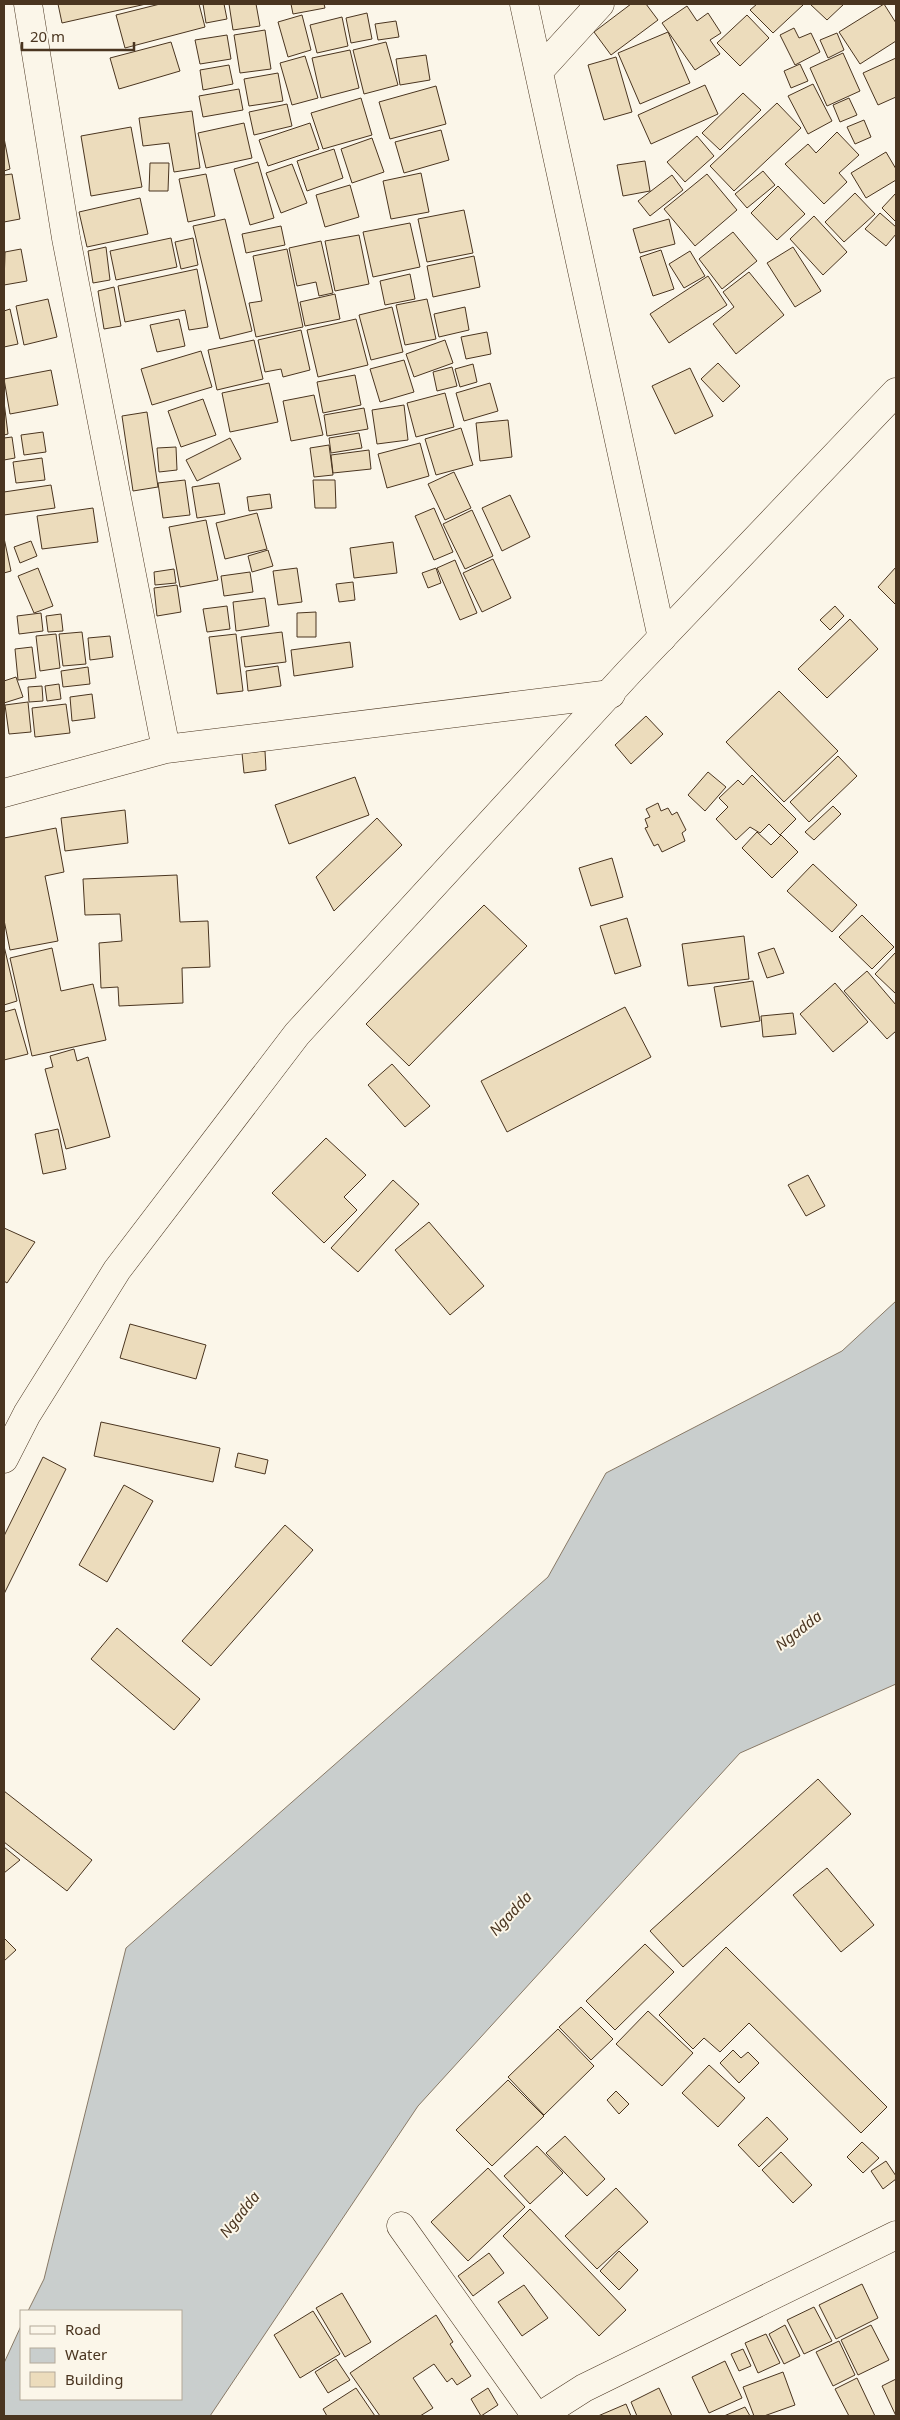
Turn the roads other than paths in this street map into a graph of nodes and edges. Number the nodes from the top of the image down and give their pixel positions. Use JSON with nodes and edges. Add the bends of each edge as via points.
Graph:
{"nodes":[{"id":1,"x":28,"y":4,"type":"edge"},
{"id":2,"x":524,"y":4,"type":"edge"},
{"id":3,"x":600,"y":4,"type":"edge"},
{"id":4,"x":539,"y":72,"type":"junction"},
{"id":5,"x":896,"y":392,"type":"edge"},
{"id":6,"x":662,"y":638,"type":"junction"},
{"id":7,"x":611,"y":694,"type":"junction"},
{"id":8,"x":166,"y":749,"type":"junction"},
{"id":9,"x":4,"y":793,"type":"edge"},
{"id":10,"x":4,"y":1459,"type":"edge"},
{"id":11,"x":401,"y":2226,"type":"dead end"},
{"id":12,"x":896,"y":2235,"type":"edge"},
{"id":13,"x":538,"y":2416,"type":"edge"}],
"edges":[{"from":1,"to":8,"type":"street","via":[[66,238]]},
{"from":2,"to":4,"type":"street"},
{"from":3,"to":4,"type":"street"},
{"from":4,"to":6,"type":"street"},
{"from":5,"to":6,"type":"street"},
{"from":6,"to":7,"type":"street"},
{"from":7,"to":8,"type":"street"},
{"from":7,"to":10,"type":"street","via":[[297,1034],[117,1270],[27,1414]]},
{"from":8,"to":9,"type":"street"},
{"from":11,"to":13,"type":"street"},
{"from":12,"to":13,"type":"street","via":[[584,2388]]}]}
